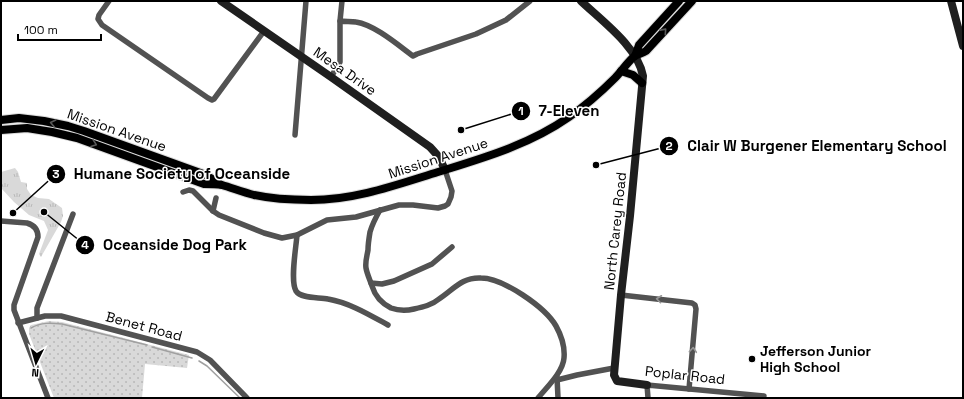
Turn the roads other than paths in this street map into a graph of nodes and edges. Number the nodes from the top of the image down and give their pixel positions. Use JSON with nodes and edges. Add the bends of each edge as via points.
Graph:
{"nodes":[{"id":1,"x":109,"y":1,"type":"edge"},
{"id":2,"x":306,"y":1,"type":"edge"},
{"id":3,"x":342,"y":1,"type":"edge"},
{"id":4,"x":530,"y":1,"type":"edge"},
{"id":5,"x":581,"y":1,"type":"edge"},
{"id":6,"x":678,"y":1,"type":"edge"},
{"id":7,"x":692,"y":1,"type":"edge"},
{"id":8,"x":951,"y":1,"type":"edge"},
{"id":9,"x":224,"y":2,"type":"edge"},
{"id":10,"x":340,"y":21,"type":"junction"},
{"id":11,"x":264,"y":31,"type":"junction"},
{"id":12,"x":963,"y":46,"type":"edge"},
{"id":13,"x":635,"y":56,"type":"junction"},
{"id":14,"x":302,"y":57,"type":"junction"},
{"id":15,"x":621,"y":71,"type":"junction"},
{"id":16,"x":331,"y":77,"type":"junction"},
{"id":17,"x":642,"y":83,"type":"junction"},
{"id":18,"x":1,"y":120,"type":"edge"},
{"id":19,"x":1,"y":130,"type":"edge"},
{"id":20,"x":295,"y":135,"type":"dead end"},
{"id":21,"x":445,"y":170,"type":"junction"},
{"id":22,"x":220,"y":185,"type":"junction"},
{"id":23,"x":183,"y":192,"type":"dead end"},
{"id":24,"x":216,"y":198,"type":"dead end"},
{"id":25,"x":380,"y":210,"type":"junction"},
{"id":26,"x":213,"y":211,"type":"junction"},
{"id":27,"x":73,"y":214,"type":"dead end"},
{"id":28,"x":1,"y":221,"type":"edge"},
{"id":29,"x":297,"y":235,"type":"junction"},
{"id":30,"x":452,"y":247,"type":"dead end"},
{"id":31,"x":371,"y":283,"type":"junction"},
{"id":32,"x":621,"y":295,"type":"junction"},
{"id":33,"x":37,"y":318,"type":"junction"},
{"id":34,"x":18,"y":323,"type":"junction"},
{"id":35,"x":388,"y":325,"type":"dead end"},
{"id":36,"x":614,"y":368,"type":"junction"},
{"id":37,"x":557,"y":378,"type":"junction"},
{"id":38,"x":646,"y":385,"type":"junction"},
{"id":39,"x":689,"y":389,"type":"junction"},
{"id":40,"x":764,"y":396,"type":"dead end"},
{"id":41,"x":48,"y":398,"type":"edge"},
{"id":42,"x":248,"y":398,"type":"edge"},
{"id":43,"x":538,"y":398,"type":"edge"},
{"id":44,"x":558,"y":398,"type":"edge"},
{"id":45,"x":648,"y":398,"type":"edge"}],
"edges":[{"from":1,"to":11,"type":"street","via":[[99,15],[98,19],[102,24],[212,100]]},
{"from":2,"to":14,"type":"street"},
{"from":3,"to":10,"type":"street"},
{"from":4,"to":10,"type":"street","via":[[506,20],[476,34],[412,56],[376,29],[357,22]]},
{"from":5,"to":13,"type":"street","name":"North Carey Road","via":[[625,42]]},
{"from":6,"to":13,"type":"main road","name":"Mission Avenue","via":[[639,45]]},
{"from":13,"to":7,"type":"main road","name":"Mission Avenue","one_way":true,"via":[[646,51]]},
{"from":8,"to":12,"type":"street"},
{"from":9,"to":11,"type":"street","name":"Mesa Drive"},
{"from":10,"to":16,"type":"street","via":[[340,62]]},
{"from":11,"to":14,"type":"street","name":"Mesa Drive"},
{"from":13,"to":15,"type":"main road","name":"Mission Avenue"},
{"from":13,"to":17,"type":"street","name":"North Carey Road","via":[[642,72]]},
{"from":14,"to":16,"type":"street","name":"Mesa Drive"},
{"from":14,"to":20,"type":"street"},
{"from":15,"to":17,"type":"main road","via":[[633,75]]},
{"from":15,"to":21,"type":"main road","name":"Mission Avenue","via":[[588,102],[548,130],[514,146]]},
{"from":16,"to":21,"type":"street","name":"Mesa Drive","via":[[430,148],[439,157]]},
{"from":17,"to":32,"type":"street","name":"North Carey Road"},
{"from":22,"to":18,"type":"main road","name":"Mission Avenue","one_way":true,"via":[[206,175],[84,130],[44,120]]},
{"from":19,"to":22,"type":"main road","name":"Mission Avenue","one_way":true,"via":[[27,128],[77,138],[204,184]]},
{"from":21,"to":22,"type":"main road","name":"Mission Avenue","via":[[371,193],[324,200],[268,197]]},
{"from":21,"to":25,"type":"street","via":[[452,191],[445,206],[438,208],[413,204]]},
{"from":23,"to":26,"type":"street","via":[[193,191]]},
{"from":24,"to":26,"type":"street"},
{"from":25,"to":29,"type":"street","via":[[356,217],[327,220]]},
{"from":25,"to":31,"type":"street","via":[[370,231],[366,259]]},
{"from":26,"to":29,"type":"street","via":[[282,238]]},
{"from":27,"to":33,"type":"street","via":[[37,308]]},
{"from":28,"to":34,"type":"street","via":[[31,224],[38,232],[14,305]]},
{"from":29,"to":35,"type":"street","via":[[293,279],[296,290],[302,296],[345,304]]},
{"from":30,"to":31,"type":"street","via":[[432,264],[394,281]]},
{"from":31,"to":37,"type":"street","via":[[374,294],[383,304],[404,311],[424,307],[470,279],[487,278],[506,285],[544,311],[556,325],[564,346],[564,359]]},
{"from":32,"to":36,"type":"street","name":"North Carey Road"},
{"from":39,"to":32,"type":"street","one_way":true,"via":[[695,305],[690,302]]},
{"from":33,"to":34,"type":"street","name":"Benet Road"},
{"from":33,"to":42,"type":"street","name":"Benet Road","via":[[61,316],[197,352],[210,360]]},
{"from":34,"to":41,"type":"street"},
{"from":36,"to":37,"type":"street"},
{"from":36,"to":38,"type":"street","name":"Poplar Road","via":[[617,381]]},
{"from":37,"to":43,"type":"street"},
{"from":37,"to":44,"type":"street"},
{"from":38,"to":39,"type":"street","name":"Poplar Road"},
{"from":38,"to":45,"type":"street"},
{"from":39,"to":40,"type":"street","name":"Poplar Road"}]}
